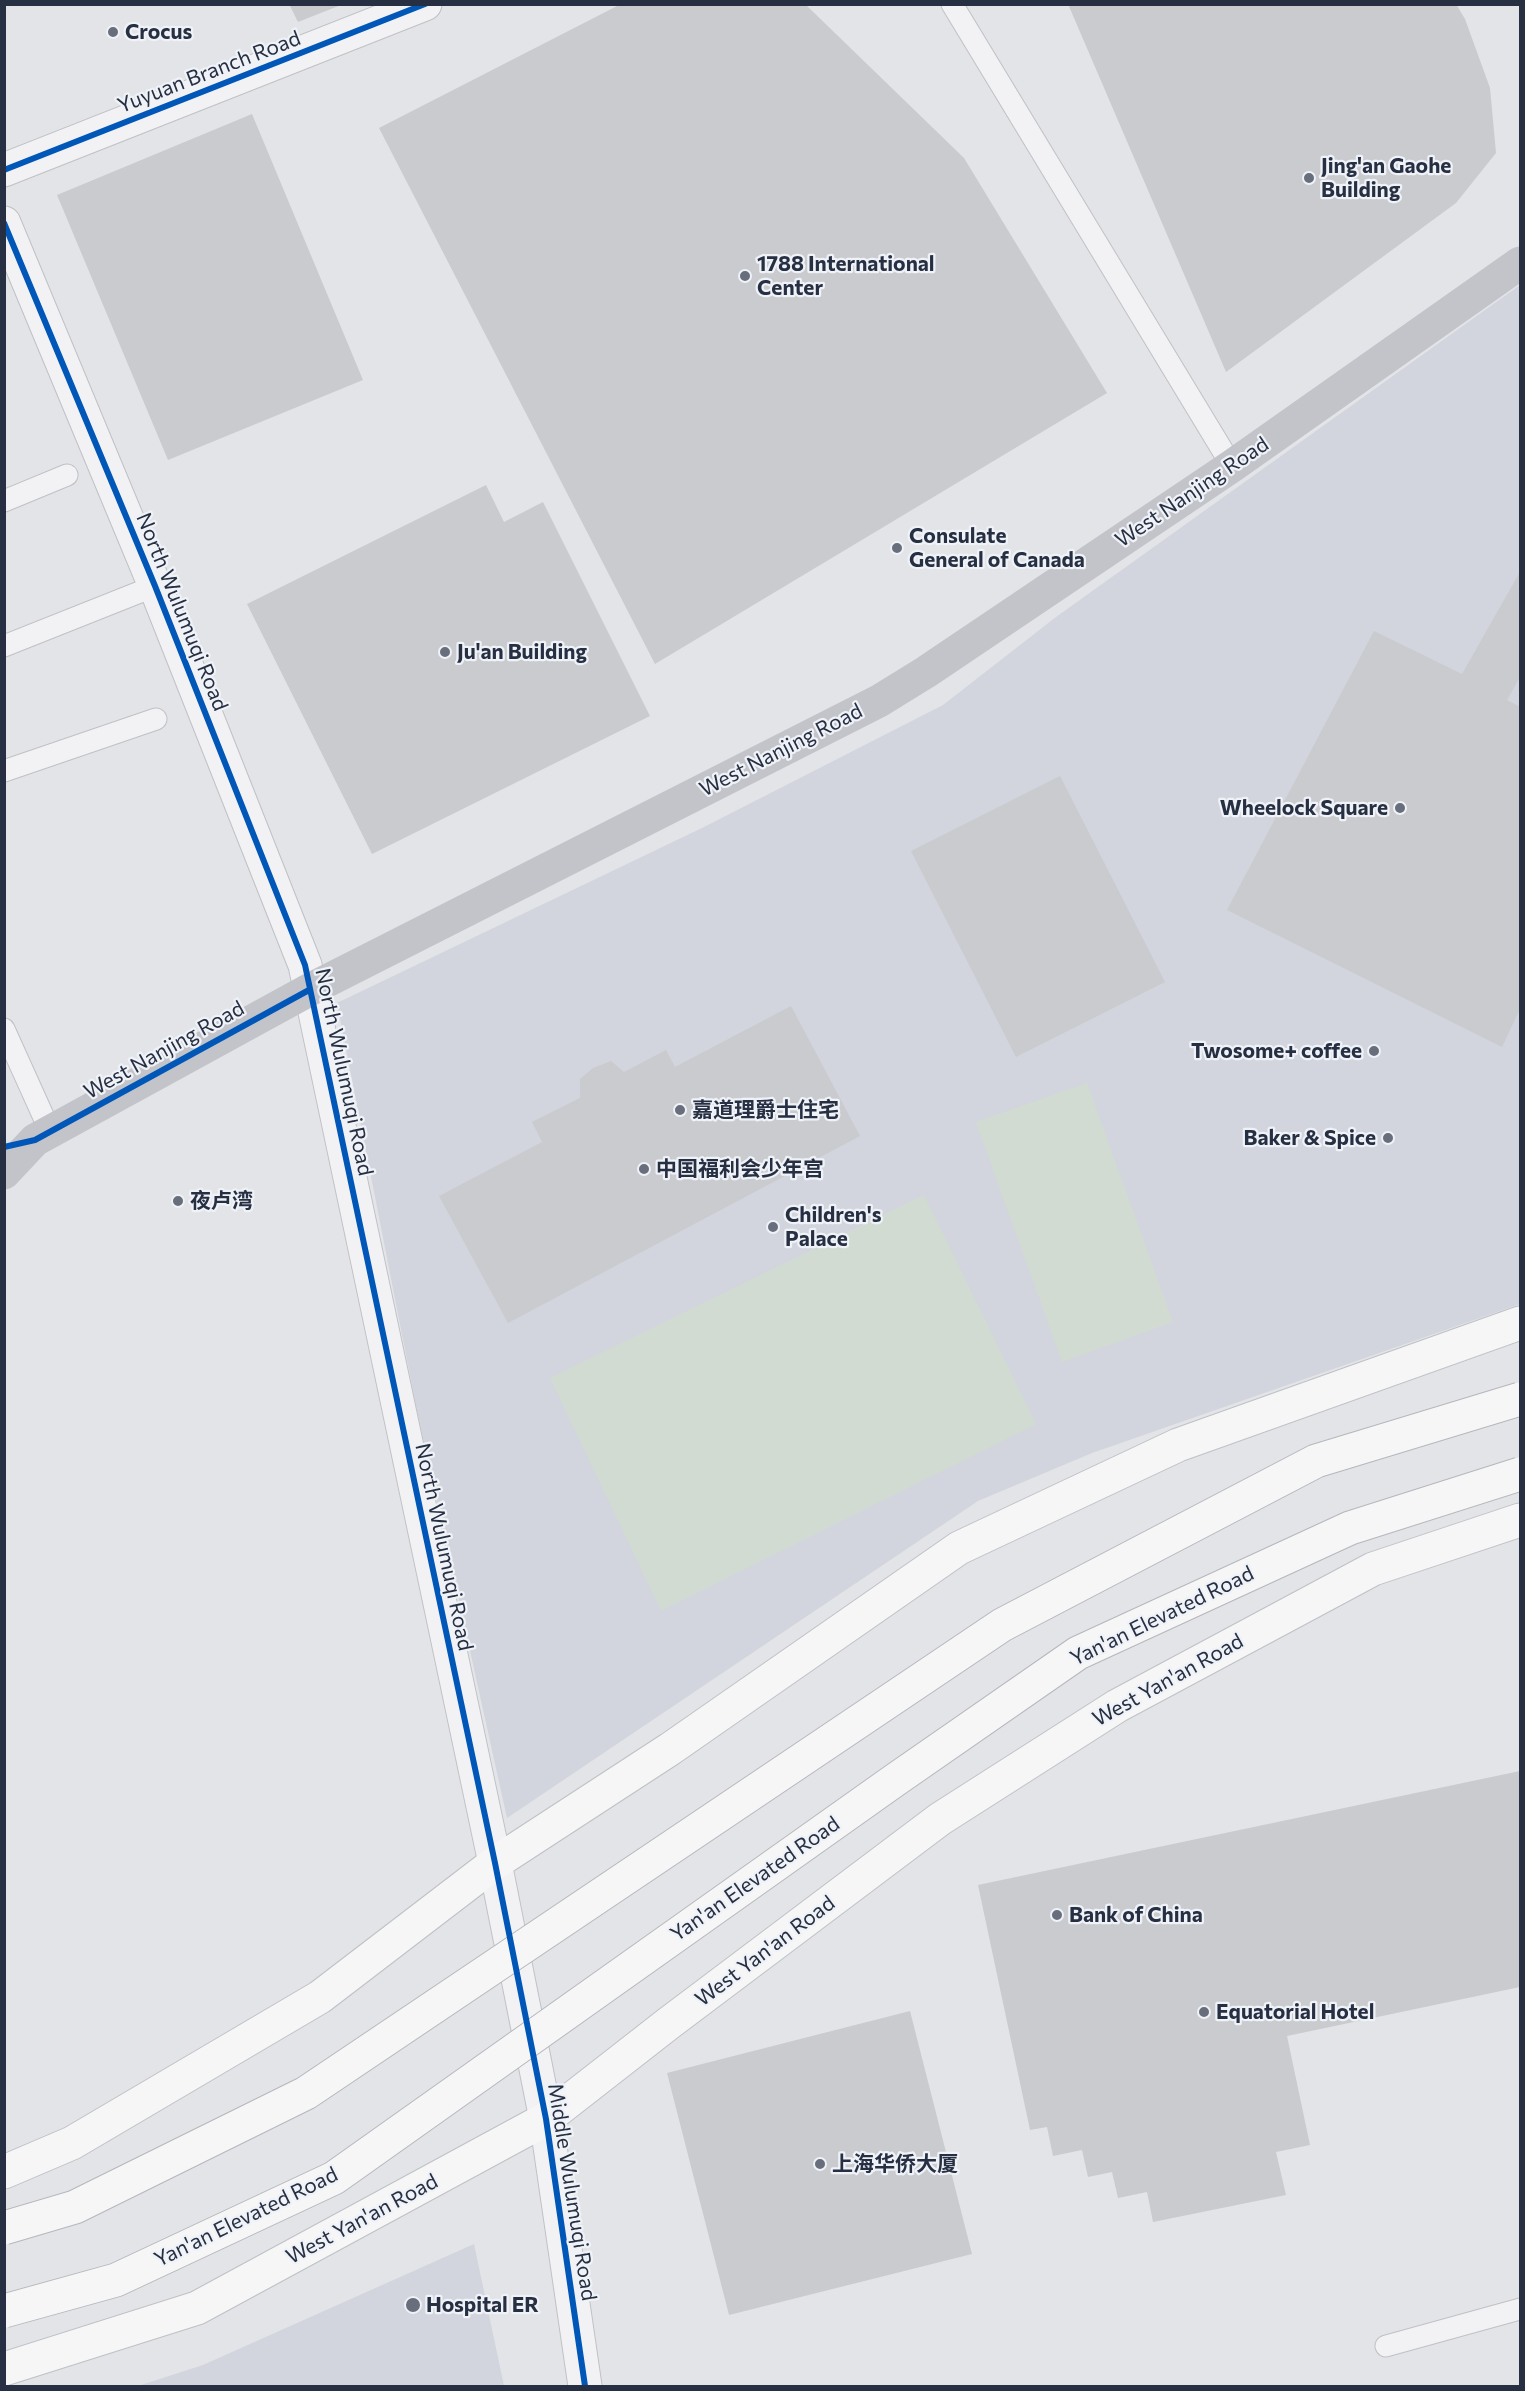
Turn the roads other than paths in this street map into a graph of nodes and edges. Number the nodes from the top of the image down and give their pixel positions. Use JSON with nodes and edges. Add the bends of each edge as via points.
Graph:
{"nodes":[{"id":1,"x":426,"y":4,"type":"edge"},
{"id":2,"x":952,"y":4,"type":"edge"},
{"id":3,"x":4,"y":170,"type":"edge"},
{"id":4,"x":4,"y":223,"type":"edge"},
{"id":5,"x":1521,"y":263,"type":"edge"},
{"id":6,"x":1232,"y":466,"type":"junction"},
{"id":7,"x":67,"y":475,"type":"dead end"},
{"id":8,"x":4,"y":501,"type":"edge"},
{"id":9,"x":155,"y":586,"type":"junction"},
{"id":10,"x":4,"y":646,"type":"edge"},
{"id":11,"x":156,"y":719,"type":"dead end"},
{"id":12,"x":4,"y":771,"type":"edge"},
{"id":13,"x":309,"y":990,"type":"junction"},
{"id":14,"x":4,"y":1029,"type":"edge"},
{"id":15,"x":30,"y":1140,"type":"edge"},
{"id":16,"x":4,"y":1173,"type":"edge"},
{"id":17,"x":1521,"y":1323,"type":"edge"},
{"id":18,"x":1521,"y":1399,"type":"edge"},
{"id":19,"x":1521,"y":1474,"type":"edge"},
{"id":20,"x":1521,"y":1520,"type":"edge"},
{"id":21,"x":495,"y":1863,"type":"junction"},
{"id":22,"x":546,"y":2119,"type":"junction"},
{"id":23,"x":4,"y":2172,"type":"edge"},
{"id":24,"x":4,"y":2228,"type":"edge"},
{"id":25,"x":1521,"y":2309,"type":"edge"},
{"id":26,"x":4,"y":2311,"type":"edge"},
{"id":27,"x":1386,"y":2346,"type":"dead end"},
{"id":28,"x":4,"y":2369,"type":"edge"},
{"id":29,"x":585,"y":2386,"type":"edge"}],
"edges":[{"from":1,"to":3,"type":"street","name":"Yuyuan Branch Road"},
{"from":2,"to":6,"type":"lane"},
{"from":4,"to":9,"type":"street","name":"North Wulumuqi Road"},
{"from":5,"to":6,"type":"main road","name":"West Nanjing Road"},
{"from":6,"to":13,"type":"main road","name":"West Nanjing Road","via":[[879,700]]},
{"from":7,"to":8,"type":"lane"},
{"from":9,"to":10,"type":"lane"},
{"from":9,"to":13,"type":"street","name":"North Wulumuqi Road","via":[[305,965]]},
{"from":11,"to":12,"type":"lane"},
{"from":13,"to":15,"type":"main road","name":"West Nanjing Road"},
{"from":13,"to":21,"type":"street","name":"North Wulumuqi Road"},
{"from":14,"to":15,"type":"lane"},
{"from":15,"to":16,"type":"main road","name":"West Nanjing Road"},
{"from":17,"to":21,"type":"main road","via":[[1178,1445],[959,1548],[670,1749]]},
{"from":18,"to":24,"type":"main road","bridge":true,"via":[[1316,1461],[1002,1625],[306,2093],[75,2207]]},
{"from":19,"to":26,"type":"main road","name":"Yan'an Elevated Road","bridge":true,"via":[[1350,1528],[1078,1653],[334,2178],[116,2280]]},
{"from":20,"to":22,"type":"main road","name":"West Yan'an Road","via":[[1373,1569],[1117,1706],[940,1819]]},
{"from":21,"to":22,"type":"street","name":"Middle Wulumuqi Road"},
{"from":21,"to":23,"type":"main road","via":[[320,1997],[72,2143]]},
{"from":22,"to":28,"type":"main road","name":"West Yan'an Road","via":[[197,2308]]},
{"from":22,"to":29,"type":"street","name":"Middle Wulumuqi Road"},
{"from":25,"to":27,"type":"lane"}]}
